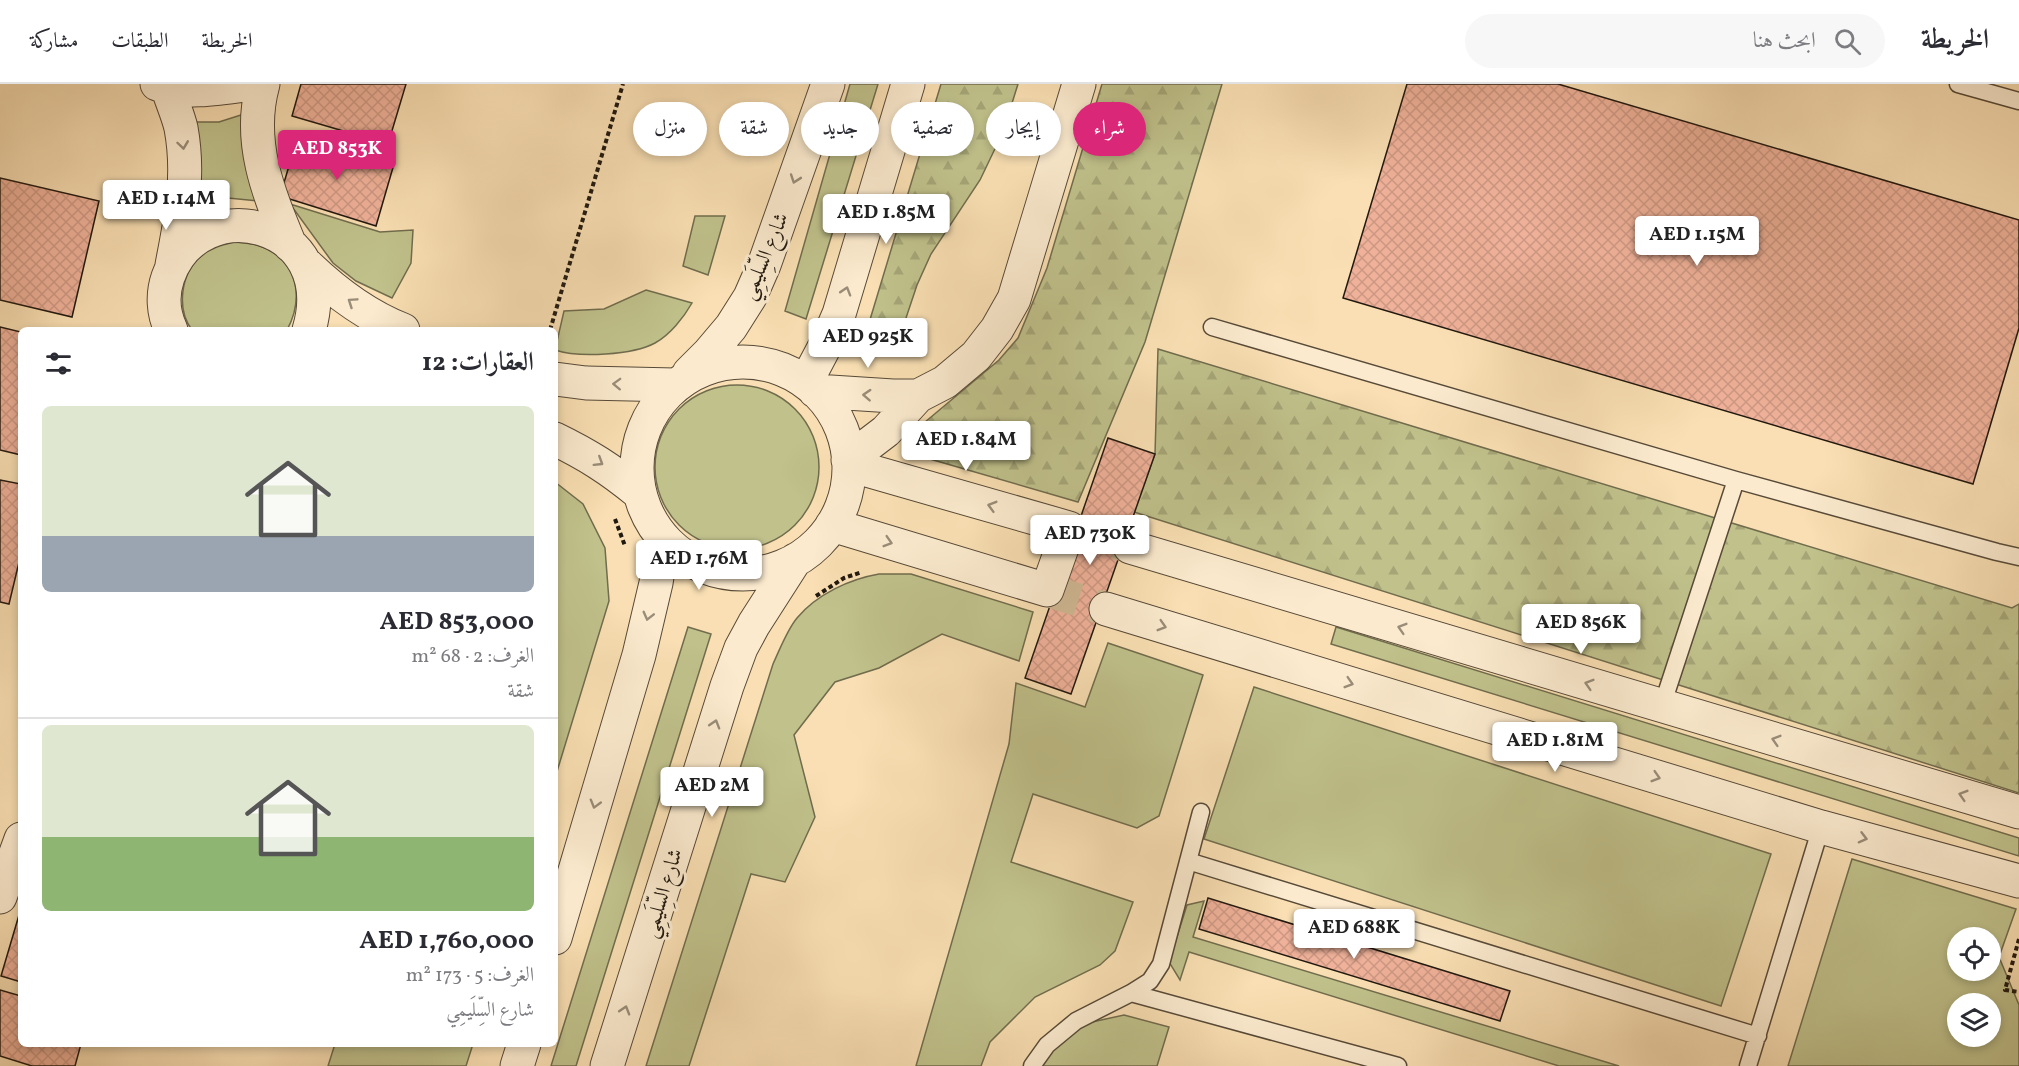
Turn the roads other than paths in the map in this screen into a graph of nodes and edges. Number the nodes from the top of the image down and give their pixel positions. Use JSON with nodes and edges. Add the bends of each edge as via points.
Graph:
{"nodes":[{"id":1,"x":251,"y":84,"type":"edge"},
{"id":2,"x":263,"y":84,"type":"edge"},
{"id":3,"x":828,"y":84,"type":"edge"},
{"id":4,"x":908,"y":84,"type":"edge"},
{"id":5,"x":1079,"y":84,"type":"edge"},
{"id":6,"x":1958,"y":84,"type":"edge"},
{"id":7,"x":162,"y":86,"type":"edge"},
{"id":8,"x":1991,"y":88,"type":"edge"},
{"id":9,"x":2019,"y":101,"type":"edge"},
{"id":10,"x":299,"y":255,"type":"junction"},
{"id":11,"x":172,"y":265,"type":"junction"},
{"id":12,"x":165,"y":322,"type":"edge"},
{"id":13,"x":310,"y":327,"type":"edge"},
{"id":14,"x":398,"y":327,"type":"edge"},
{"id":15,"x":1212,"y":327,"type":"dead end"},
{"id":16,"x":558,"y":379,"type":"edge"},
{"id":17,"x":680,"y":382,"type":"junction"},
{"id":18,"x":810,"y":387,"type":"junction"},
{"id":19,"x":918,"y":396,"type":"junction"},
{"id":20,"x":558,"y":440,"type":"edge"},
{"id":21,"x":849,"y":462,"type":"junction"},
{"id":22,"x":1736,"y":480,"type":"junction"},
{"id":23,"x":638,"y":492,"type":"junction"},
{"id":24,"x":832,"y":525,"type":"junction"},
{"id":25,"x":663,"y":538,"type":"junction"},
{"id":26,"x":1130,"y":547,"type":"tunnel mouth"},
{"id":27,"x":2019,"y":556,"type":"edge"},
{"id":28,"x":795,"y":560,"type":"junction"},
{"id":29,"x":1106,"y":609,"type":"tunnel mouth"},
{"id":30,"x":1662,"y":706,"type":"junction"},
{"id":31,"x":1201,"y":812,"type":"dead end"},
{"id":32,"x":2019,"y":812,"type":"edge"},
{"id":33,"x":1821,"y":827,"type":"junction"},
{"id":34,"x":18,"y":847,"type":"edge"},
{"id":35,"x":1188,"y":861,"type":"junction"},
{"id":36,"x":2019,"y":881,"type":"edge"},
{"id":37,"x":0,"y":897,"type":"edge"},
{"id":38,"x":558,"y":928,"type":"edge"},
{"id":39,"x":1131,"y":993,"type":"junction"},
{"id":40,"x":1758,"y":1036,"type":"junction"},
{"id":41,"x":523,"y":1047,"type":"edge"},
{"id":42,"x":517,"y":1066,"type":"edge"},
{"id":43,"x":608,"y":1066,"type":"edge"},
{"id":44,"x":1032,"y":1066,"type":"edge"},
{"id":45,"x":1398,"y":1066,"type":"edge"},
{"id":46,"x":1748,"y":1066,"type":"edge"}],
"edges":[{"from":1,"to":7,"type":"street","via":[[219,88]]},
{"from":2,"to":10,"type":"street","via":[[257,135],[261,167]]},
{"from":3,"to":17,"type":"street","name":"شارع السِّلَيمِي","one_way":true,"via":[[750,297],[724,336]]},
{"from":18,"to":4,"type":"street","one_way":true,"via":[[839,314]]},
{"from":5,"to":19,"type":"street","via":[[1006,315],[976,356],[945,382]]},
{"from":6,"to":8,"type":"lane"},
{"from":7,"to":11,"type":"street","one_way":true,"via":[[180,126],[185,160],[185,199]]},
{"from":8,"to":9,"type":"lane"},
{"from":10,"to":11,"type":"street","via":[[271,232],[249,226],[226,226],[204,233]]},
{"from":10,"to":13,"type":"street","via":[[314,288]]},
{"from":14,"to":10,"type":"street","one_way":true,"via":[[349,300]]},
{"from":11,"to":12,"type":"street","via":[[165,286]]},
{"from":15,"to":22,"type":"lane"},
{"from":17,"to":16,"type":"street","one_way":true,"via":[[586,383]]},
{"from":17,"to":18,"type":"street","via":[[714,365],[746,362],[777,368]]},
{"from":17,"to":23,"type":"street","via":[[650,415],[637,453]]},
{"from":19,"to":18,"type":"street","one_way":true},
{"from":18,"to":21,"type":"street","via":[[840,423]]},
{"from":19,"to":21,"type":"street","via":[[886,431]]},
{"from":20,"to":23,"type":"street","one_way":true,"via":[[610,469]]},
{"from":21,"to":24,"type":"street","via":[[848,486]]},
{"from":24,"to":21,"type":"street","one_way":true,"via":[[1047,591],[1069,528]]},
{"from":22,"to":27,"type":"lane"},
{"from":22,"to":30,"type":"lane"},
{"from":23,"to":25,"type":"street","via":[[647,517]]},
{"from":24,"to":28,"type":"street","via":[[816,545]]},
{"from":25,"to":28,"type":"street","via":[[691,561],[725,573],[761,573]]},
{"from":25,"to":38,"type":"street","one_way":true,"via":[[639,655]]},
{"from":30,"to":26,"type":"street","one_way":true},
{"from":43,"to":28,"type":"street","name":"شارع السِّلَيمِي","one_way":true,"via":[[730,676],[754,624]]},
{"from":29,"to":33,"type":"street","one_way":true},
{"from":32,"to":30,"type":"street","one_way":true},
{"from":31,"to":35,"type":"lane"},
{"from":33,"to":36,"type":"street","one_way":true},
{"from":33,"to":40,"type":"lane"},
{"from":34,"to":37,"type":"street"},
{"from":35,"to":39,"type":"lane","via":[[1161,964],[1150,981]]},
{"from":35,"to":40,"type":"lane"},
{"from":39,"to":44,"type":"lane","via":[[1076,1021],[1047,1044]]},
{"from":39,"to":45,"type":"lane"},
{"from":40,"to":46,"type":"lane"},
{"from":41,"to":42,"type":"street"}]}
